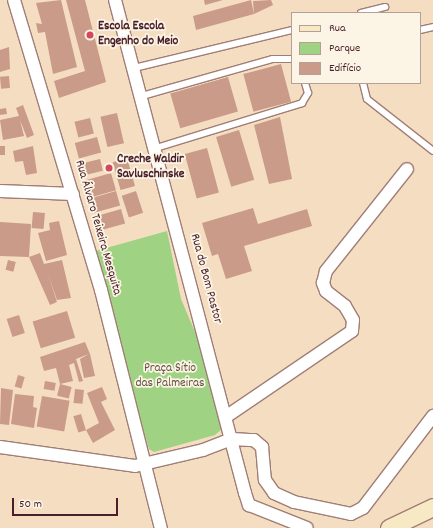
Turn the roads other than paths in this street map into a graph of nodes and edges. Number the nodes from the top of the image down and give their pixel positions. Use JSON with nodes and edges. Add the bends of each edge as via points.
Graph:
{"nodes":[{"id":1,"x":14,"y":0,"type":"edge"},
{"id":2,"x":115,"y":0,"type":"edge"},
{"id":3,"x":385,"y":7,"type":"dead end"},
{"id":4,"x":365,"y":12,"type":"edge"},
{"id":5,"x":433,"y":28,"type":"edge"},
{"id":6,"x":291,"y":30,"type":"edge"},
{"id":7,"x":421,"y":30,"type":"edge"},
{"id":8,"x":291,"y":59,"type":"edge"},
{"id":9,"x":134,"y":68,"type":"junction"},
{"id":10,"x":305,"y":84,"type":"edge"},
{"id":11,"x":363,"y":84,"type":"edge"},
{"id":12,"x":142,"y":96,"type":"junction"},
{"id":13,"x":156,"y":148,"type":"junction"},
{"id":14,"x":433,"y":151,"type":"edge"},
{"id":15,"x":406,"y":169,"type":"dead end"},
{"id":16,"x":0,"y":191,"type":"edge"},
{"id":17,"x":73,"y":194,"type":"junction"},
{"id":18,"x":226,"y":416,"type":"junction"},
{"id":19,"x":433,"y":416,"type":"edge"},
{"id":20,"x":232,"y":439,"type":"junction"},
{"id":21,"x":0,"y":447,"type":"edge"},
{"id":22,"x":145,"y":466,"type":"junction"},
{"id":23,"x":433,"y":507,"type":"edge"},
{"id":24,"x":161,"y":528,"type":"edge"},
{"id":25,"x":307,"y":528,"type":"edge"},
{"id":26,"x":389,"y":528,"type":"edge"}],
"edges":[{"from":1,"to":17,"type":"street","name":"Rua Álvaro Teixeira Mesquita"},
{"from":2,"to":9,"type":"street","name":"Rua do Bom Pastor"},
{"from":3,"to":4,"type":"lane"},
{"from":5,"to":7,"type":"lane"},
{"from":6,"to":9,"type":"lane"},
{"from":8,"to":12,"type":"lane","via":[[273,59]]},
{"from":9,"to":12,"type":"street","name":"Rua do Bom Pastor"},
{"from":10,"to":13,"type":"lane","via":[[308,93],[302,103]]},
{"from":11,"to":14,"type":"lane","via":[[367,99]]},
{"from":12,"to":13,"type":"street","name":"Rua do Bom Pastor"},
{"from":13,"to":18,"type":"street","name":"Rua do Bom Pastor"},
{"from":15,"to":18,"type":"street","via":[[326,271],[323,282],[326,292],[345,306],[354,320],[352,331]]},
{"from":16,"to":17,"type":"street"},
{"from":17,"to":22,"type":"street","name":"Rua Álvaro Teixeira Mesquita"},
{"from":18,"to":20,"type":"street","name":"Rua do Bom Pastor"},
{"from":19,"to":20,"type":"street","via":[[363,508],[351,514],[334,513],[278,495],[265,480],[258,442]]},
{"from":20,"to":22,"type":"street"},
{"from":20,"to":25,"type":"street","name":"Rua do Bom Pastor","via":[[249,504]]},
{"from":21,"to":22,"type":"street","via":[[125,466]]},
{"from":22,"to":24,"type":"street","name":"Rua Álvaro Teixeira Mesquita"},
{"from":23,"to":26,"type":"main road"}]}
